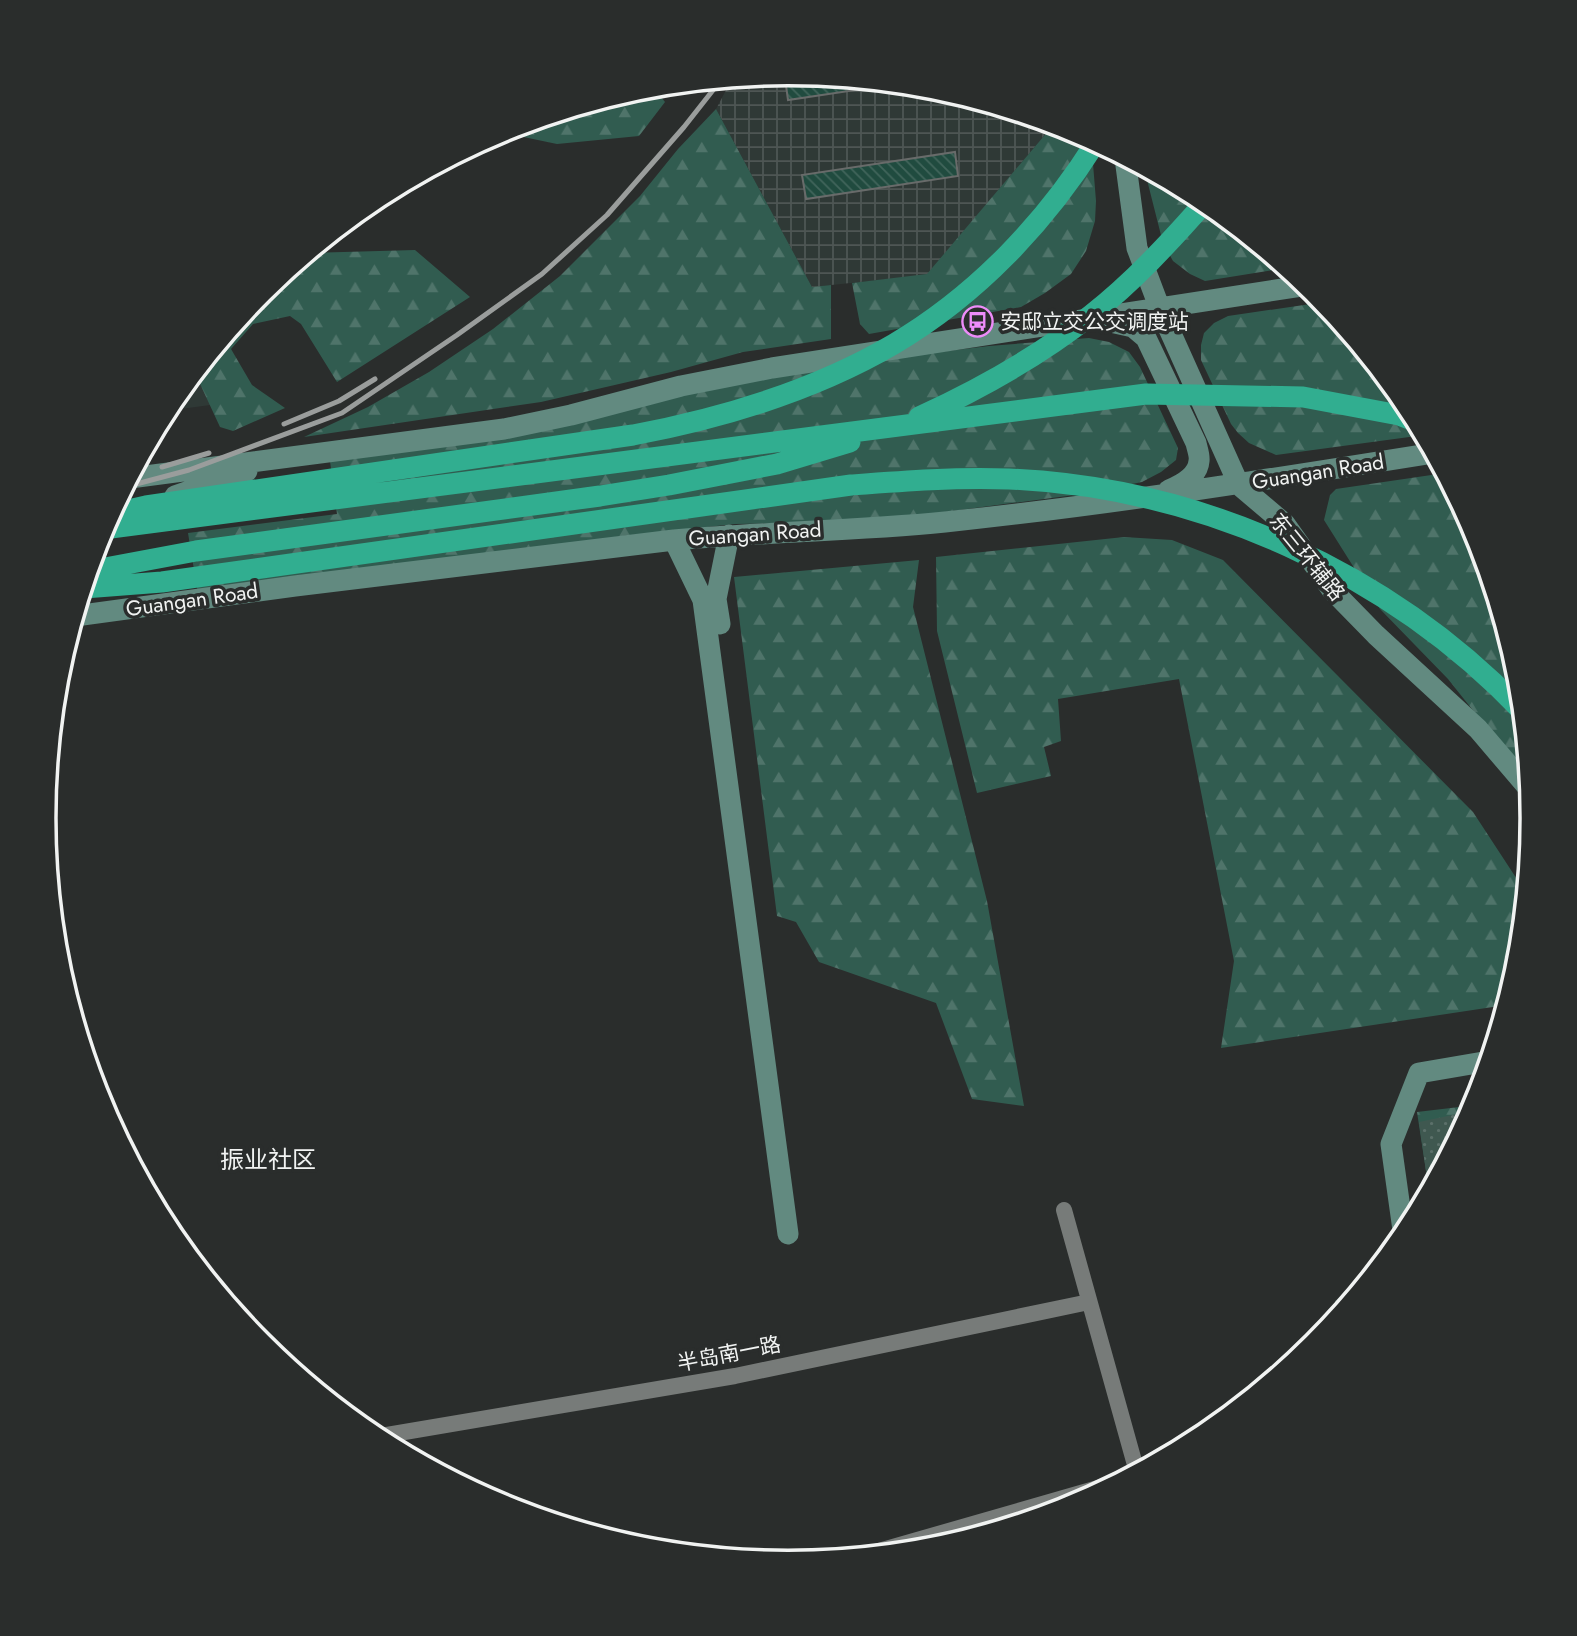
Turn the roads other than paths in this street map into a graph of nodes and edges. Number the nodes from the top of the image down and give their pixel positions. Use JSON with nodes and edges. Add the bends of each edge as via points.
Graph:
{"nodes":[{"id":1,"x":1090,"y":151,"type":"edge"},
{"id":2,"x":1126,"y":169,"type":"edge"},
{"id":3,"x":1197,"y":211,"type":"edge"},
{"id":4,"x":1293,"y":287,"type":"edge"},
{"id":5,"x":1160,"y":309,"type":"junction"},
{"id":6,"x":1090,"y":319,"type":"junction"},
{"id":7,"x":1401,"y":416,"type":"edge"},
{"id":8,"x":1424,"y":455,"type":"edge"},
{"id":9,"x":289,"y":457,"type":"junction"},
{"id":10,"x":141,"y":477,"type":"edge"},
{"id":11,"x":1239,"y":485,"type":"junction"},
{"id":12,"x":1157,"y":495,"type":"junction"},
{"id":13,"x":146,"y":506,"type":"junction"},
{"id":14,"x":124,"y":511,"type":"edge"},
{"id":15,"x":117,"y":527,"type":"edge"},
{"id":16,"x":729,"y":535,"type":"junction"},
{"id":17,"x":674,"y":540,"type":"junction"},
{"id":18,"x":101,"y":568,"type":"edge"},
{"id":19,"x":94,"y":587,"type":"edge"},
{"id":20,"x":85,"y":615,"type":"edge"},
{"id":21,"x":1511,"y":701,"type":"edge"},
{"id":22,"x":1519,"y":777,"type":"edge"},
{"id":23,"x":1478,"y":1063,"type":"edge"},
{"id":24,"x":1063,"y":1210,"type":"dead end"},
{"id":25,"x":1402,"y":1219,"type":"edge"},
{"id":26,"x":1089,"y":1302,"type":"junction"},
{"id":27,"x":393,"y":1434,"type":"edge"},
{"id":28,"x":1134,"y":1463,"type":"edge"},
{"id":29,"x":1054,"y":1501,"type":"edge"},
{"id":30,"x":931,"y":1536,"type":"edge"}],
"edges":[{"from":1,"to":13,"type":"highway","via":[[1024,238],[953,303],[894,344],[812,384],[682,426]]},
{"from":2,"to":5,"type":"main road","name":"东三环辅路","via":[[1137,248]]},
{"from":3,"to":18,"type":"highway","via":[[1123,288],[1057,341],[972,391],[876,434],[777,464],[669,485]]},
{"from":4,"to":5,"type":"main road"},
{"from":5,"to":6,"type":"main road"},
{"from":5,"to":11,"type":"main road","name":"东三环辅路"},
{"from":6,"to":9,"type":"main road","via":[[772,368],[504,429]]},
{"from":6,"to":12,"type":"main road","via":[[1133,327],[1146,338],[1196,443],[1199,461],[1195,473]]},
{"from":7,"to":15,"type":"highway","via":[[1303,397],[1146,394]]},
{"from":8,"to":11,"type":"main road","name":"Guangan Road"},
{"from":9,"to":10,"type":"main road"},
{"from":9,"to":13,"type":"main road"},
{"from":11,"to":12,"type":"main road","name":"Guangan Road"},
{"from":11,"to":22,"type":"main road","name":"东三环辅路","via":[[1285,524],[1332,590],[1478,729]]},
{"from":12,"to":16,"type":"main road","name":"Guangan Road","via":[[943,522]]},
{"from":13,"to":14,"type":"highway"},
{"from":16,"to":17,"type":"main road","name":"Guangan Road"},
{"from":16,"to":17,"type":"main road","via":[[716,599],[795,1234],[703,600]]},
{"from":17,"to":20,"type":"main road","name":"Guangan Road"},
{"from":19,"to":21,"type":"highway","via":[[162,582],[851,485],[951,479],[1056,483],[1168,504],[1286,545],[1359,582],[1415,620],[1467,659]]},
{"from":23,"to":25,"type":"main road","via":[[1419,1073],[1391,1144]]},
{"from":24,"to":26,"type":"street"},
{"from":26,"to":27,"type":"street","name":"半岛南一路","via":[[735,1376]]},
{"from":26,"to":28,"type":"street"},
{"from":29,"to":30,"type":"street"}]}
